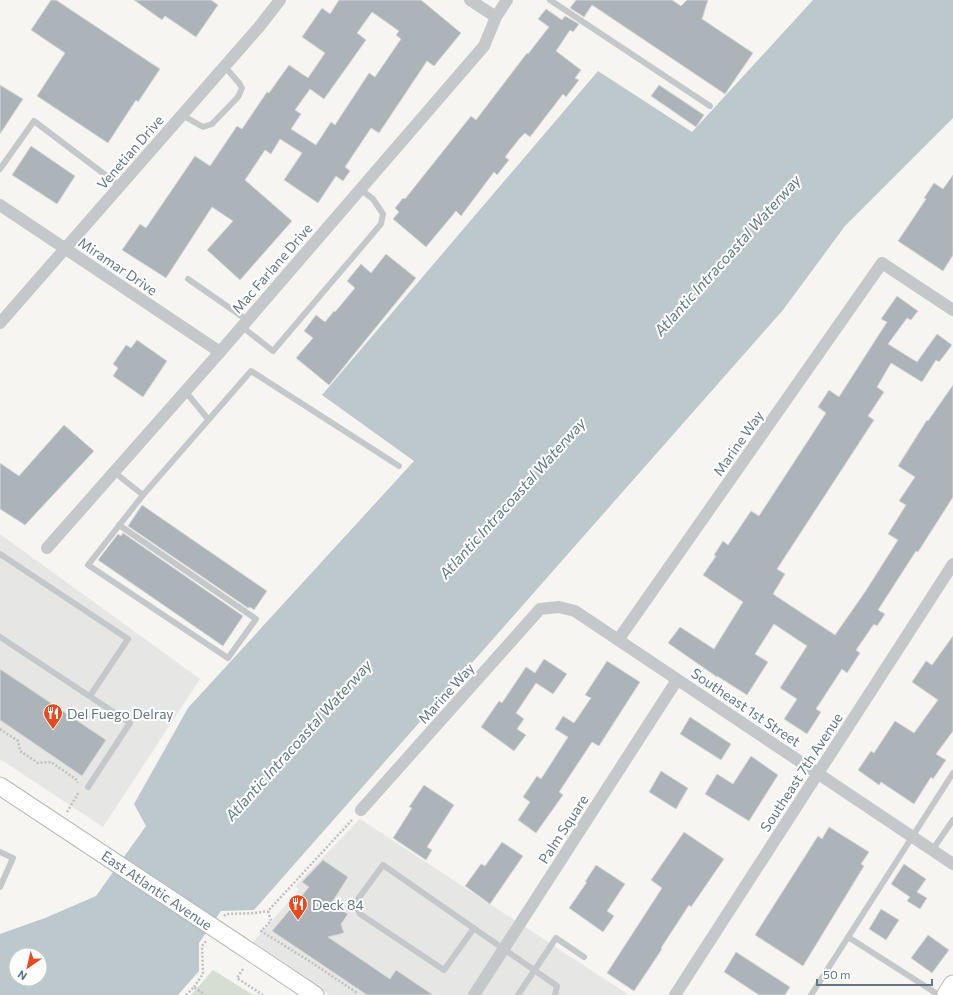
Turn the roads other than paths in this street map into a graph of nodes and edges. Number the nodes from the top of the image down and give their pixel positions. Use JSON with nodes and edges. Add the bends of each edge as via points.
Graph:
{"nodes":[{"id":1,"x":280,"y":0,"type":"edge"},
{"id":2,"x":470,"y":0,"type":"edge"},
{"id":3,"x":507,"y":0,"type":"edge"},
{"id":4,"x":550,"y":0,"type":"edge"},
{"id":5,"x":496,"y":17,"type":"junction"},
{"id":6,"x":224,"y":67,"type":"junction"},
{"id":7,"x":710,"y":106,"type":"dead end"},
{"id":8,"x":182,"y":115,"type":"junction"},
{"id":9,"x":0,"y":169,"type":"edge"},
{"id":10,"x":120,"y":186,"type":"junction"},
{"id":11,"x":360,"y":189,"type":"junction"},
{"id":12,"x":0,"y":205,"type":"edge"},
{"id":13,"x":65,"y":248,"type":"junction"},
{"id":14,"x":188,"y":279,"type":"dead end"},
{"id":15,"x":953,"y":310,"type":"edge"},
{"id":16,"x":0,"y":323,"type":"edge"},
{"id":17,"x":244,"y":323,"type":"junction"},
{"id":18,"x":220,"y":352,"type":"junction"},
{"id":19,"x":185,"y":391,"type":"junction"},
{"id":20,"x":208,"y":419,"type":"junction"},
{"id":21,"x":398,"y":466,"type":"dead end"},
{"id":22,"x":114,"y":472,"type":"junction"},
{"id":23,"x":143,"y":495,"type":"junction"},
{"id":24,"x":119,"y":526,"type":"junction"},
{"id":25,"x":47,"y":548,"type":"dead end"},
{"id":26,"x":0,"y":554,"type":"edge"},
{"id":27,"x":953,"y":564,"type":"edge"},
{"id":28,"x":559,"y":607,"type":"joint"},
{"id":29,"x":0,"y":637,"type":"edge"},
{"id":30,"x":618,"y":640,"type":"junction"},
{"id":31,"x":677,"y":680,"type":"junction"},
{"id":32,"x":90,"y":696,"type":"junction"},
{"id":33,"x":818,"y":773,"type":"junction"},
{"id":34,"x":953,"y":773,"type":"edge"},
{"id":35,"x":0,"y":786,"type":"edge"},
{"id":36,"x":88,"y":787,"type":"dead end"},
{"id":37,"x":361,"y":810,"type":"road end"},
{"id":38,"x":953,"y":820,"type":"edge"},
{"id":39,"x":913,"y":836,"type":"junction"},
{"id":40,"x":933,"y":850,"type":"junction"},
{"id":41,"x":0,"y":852,"type":"edge"},
{"id":42,"x":953,"y":864,"type":"edge"},
{"id":43,"x":0,"y":887,"type":"edge"},
{"id":44,"x":474,"y":928,"type":"junction"},
{"id":45,"x":848,"y":937,"type":"junction"},
{"id":46,"x":504,"y":949,"type":"junction"},
{"id":47,"x":584,"y":957,"type":"dead end"},
{"id":48,"x":535,"y":970,"type":"junction"},
{"id":49,"x":953,"y":985,"type":"edge"},
{"id":50,"x":315,"y":995,"type":"edge"},
{"id":51,"x":474,"y":995,"type":"edge"},
{"id":52,"x":518,"y":995,"type":"edge"},
{"id":53,"x":555,"y":995,"type":"edge"},
{"id":54,"x":675,"y":995,"type":"edge"},
{"id":55,"x":811,"y":995,"type":"edge"},
{"id":56,"x":939,"y":995,"type":"edge"},
{"id":57,"x":947,"y":995,"type":"edge"}],
"edges":[{"from":1,"to":6,"type":"street","name":"Venetian Drive"},
{"from":2,"to":5,"type":"street"},
{"from":3,"to":5,"type":"street","name":"Mac Farlane Drive"},
{"from":4,"to":7,"type":"lane"},
{"from":5,"to":11,"type":"street","name":"Mac Farlane Drive","via":[[484,46]]},
{"from":6,"to":8,"type":"street","name":"Venetian Drive"},
{"from":6,"to":8,"type":"lane","via":[[242,88],[238,97],[212,124],[203,127]]},
{"from":8,"to":10,"type":"street","name":"Venetian Drive"},
{"from":9,"to":10,"type":"lane","via":[[34,121]]},
{"from":10,"to":13,"type":"street","name":"Venetian Drive"},
{"from":11,"to":17,"type":"street","name":"Mac Farlane Drive"},
{"from":11,"to":17,"type":"lane","via":[[373,199],[383,214],[381,224],[273,351]]},
{"from":12,"to":13,"type":"street","name":"Miramar Drive"},
{"from":13,"to":16,"type":"street","name":"Venetian Drive"},
{"from":13,"to":18,"type":"street","name":"Miramar Drive"},
{"from":14,"to":17,"type":"lane"},
{"from":15,"to":30,"type":"street","name":"Marine Way","via":[[882,263]]},
{"from":17,"to":18,"type":"street","name":"Mac Farlane Drive"},
{"from":18,"to":19,"type":"street","name":"Mac Farlane Drive"},
{"from":19,"to":20,"type":"lane"},
{"from":19,"to":22,"type":"street","name":"Mac Farlane Drive"},
{"from":20,"to":21,"type":"lane","via":[[251,370]]},
{"from":20,"to":23,"type":"lane"},
{"from":22,"to":23,"type":"lane"},
{"from":22,"to":25,"type":"street","name":"Mac Farlane Drive"},
{"from":23,"to":24,"type":"lane"},
{"from":24,"to":24,"type":"lane","via":[[88,565],[228,658],[256,619]]},
{"from":26,"to":32,"type":"lane","via":[[128,639]]},
{"from":27,"to":33,"type":"street","name":"Southeast 7th Avenue"},
{"from":28,"to":30,"type":"street","name":"Southeast 1st Street","via":[[575,611]]},
{"from":28,"to":37,"type":"street","name":"Marine Way","via":[[540,609]]},
{"from":29,"to":32,"type":"lane"},
{"from":30,"to":31,"type":"street","name":"Southeast 1st Street"},
{"from":31,"to":33,"type":"street","name":"Southeast 1st Street"},
{"from":31,"to":46,"type":"street","name":"Palm Square"},
{"from":32,"to":36,"type":"lane","via":[[130,723]]},
{"from":33,"to":39,"type":"street","name":"Southeast 1st Street"},
{"from":33,"to":54,"type":"street","name":"Southeast 7th Avenue"},
{"from":34,"to":39,"type":"lane"},
{"from":35,"to":50,"type":"main road","name":"East Atlantic Avenue","bridge":true},
{"from":38,"to":40,"type":"lane"},
{"from":39,"to":40,"type":"street","name":"Southeast 1st Street"},
{"from":39,"to":45,"type":"lane"},
{"from":40,"to":42,"type":"street","name":"Southeast 1st Street"},
{"from":41,"to":43,"type":"lane","via":[[13,858]]},
{"from":44,"to":44,"type":"lane","via":[[383,865],[354,903],[360,914],[444,970]]},
{"from":44,"to":46,"type":"lane"},
{"from":45,"to":55,"type":"lane"},
{"from":45,"to":56,"type":"lane"},
{"from":46,"to":48,"type":"lane"},
{"from":46,"to":51,"type":"street","name":"Palm Square"},
{"from":47,"to":48,"type":"lane","via":[[556,938]]},
{"from":48,"to":52,"type":"lane"},
{"from":48,"to":53,"type":"lane","via":[[557,986]]},
{"from":49,"to":57,"type":"main road"}]}
